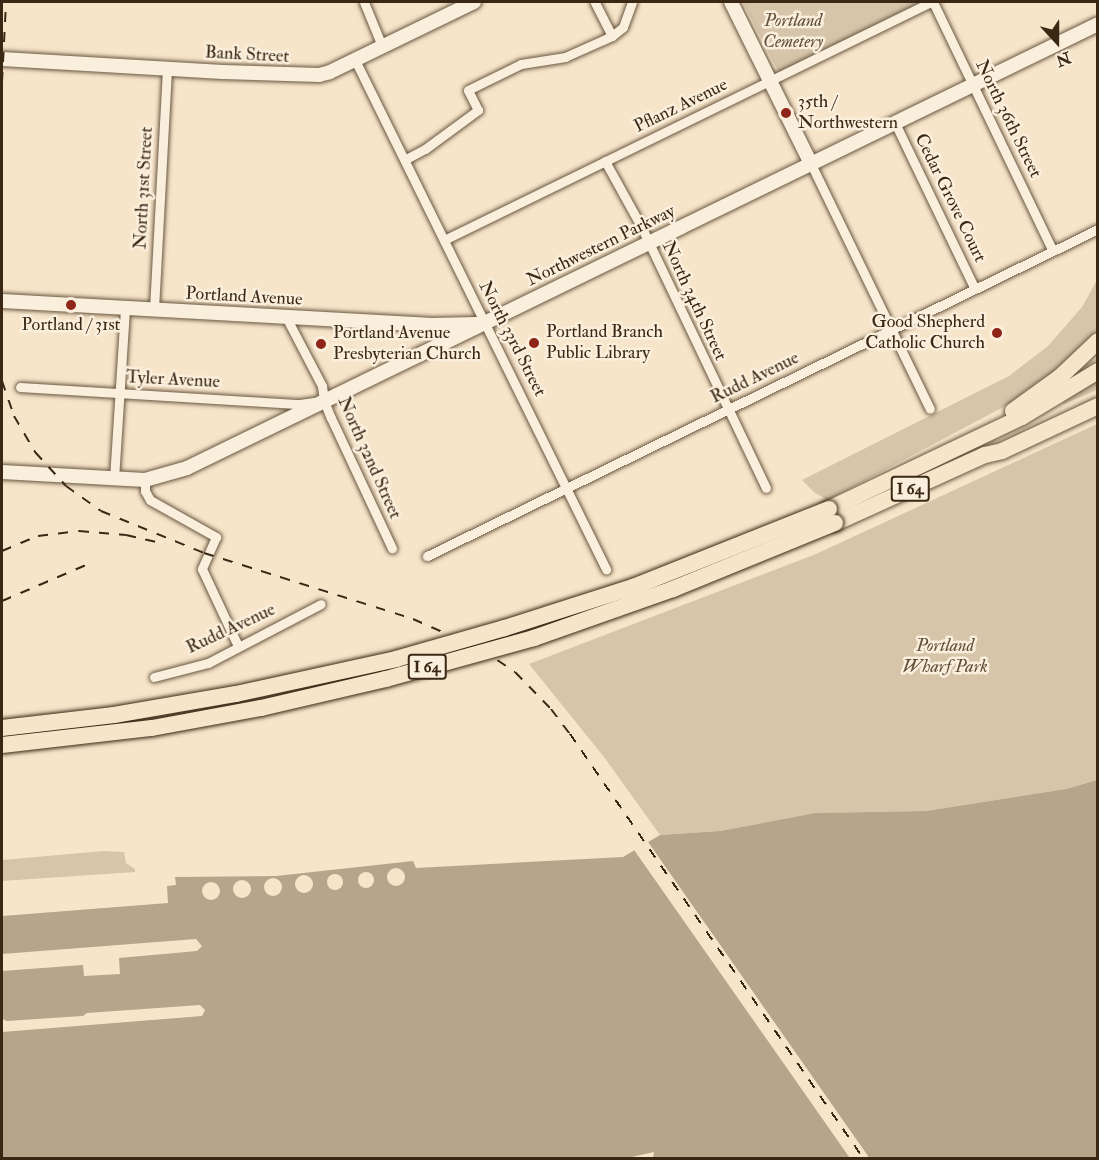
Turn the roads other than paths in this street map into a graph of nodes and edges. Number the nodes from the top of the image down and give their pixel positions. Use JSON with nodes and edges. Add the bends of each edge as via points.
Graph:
{"nodes":[{"id":1,"x":364,"y":2,"type":"edge"},
{"id":2,"x":474,"y":2,"type":"edge"},
{"id":3,"x":595,"y":2,"type":"edge"},
{"id":4,"x":632,"y":2,"type":"edge"},
{"id":5,"x":731,"y":2,"type":"edge"},
{"id":6,"x":932,"y":2,"type":"edge"},
{"id":7,"x":1098,"y":24,"type":"edge"},
{"id":8,"x":612,"y":36,"type":"junction"},
{"id":9,"x":382,"y":46,"type":"junction"},
{"id":10,"x":2,"y":59,"type":"edge"},
{"id":11,"x":355,"y":60,"type":"junction"},
{"id":12,"x":167,"y":68,"type":"junction"},
{"id":13,"x":770,"y":81,"type":"junction"},
{"id":14,"x":973,"y":85,"type":"junction"},
{"id":15,"x":895,"y":123,"type":"junction"},
{"id":16,"x":406,"y":159,"type":"junction"},
{"id":17,"x":605,"y":161,"type":"junction"},
{"id":18,"x":811,"y":164,"type":"junction"},
{"id":19,"x":1098,"y":229,"type":"edge"},
{"id":20,"x":444,"y":240,"type":"junction"},
{"id":21,"x":649,"y":243,"type":"junction"},
{"id":22,"x":1053,"y":251,"type":"junction"},
{"id":23,"x":975,"y":289,"type":"junction"},
{"id":24,"x":2,"y":301,"type":"edge"},
{"id":25,"x":125,"y":307,"type":"junction"},
{"id":26,"x":154,"y":309,"type":"junction"},
{"id":27,"x":286,"y":317,"type":"junction"},
{"id":28,"x":484,"y":323,"type":"junction"},
{"id":29,"x":892,"y":330,"type":"junction"},
{"id":30,"x":1098,"y":341,"type":"edge"},
{"id":31,"x":1098,"y":373,"type":"edge"},
{"id":32,"x":20,"y":387,"type":"dead end"},
{"id":33,"x":120,"y":394,"type":"junction"},
{"id":34,"x":1098,"y":397,"type":"edge"},
{"id":35,"x":324,"y":401,"type":"junction"},
{"id":36,"x":1098,"y":406,"type":"edge"},
{"id":37,"x":930,"y":409,"type":"dead end"},
{"id":38,"x":728,"y":410,"type":"junction"},
{"id":39,"x":971,"y":439,"type":"junction"},
{"id":40,"x":985,"y":455,"type":"junction"},
{"id":41,"x":2,"y":472,"type":"edge"},
{"id":42,"x":114,"y":478,"type":"junction"},
{"id":43,"x":145,"y":480,"type":"junction"},
{"id":44,"x":926,"y":482,"type":"junction"},
{"id":45,"x":567,"y":488,"type":"junction"},
{"id":46,"x":766,"y":488,"type":"dead end"},
{"id":47,"x":832,"y":516,"type":"junction"},
{"id":48,"x":392,"y":548,"type":"dead end"},
{"id":49,"x":427,"y":556,"type":"dead end"},
{"id":50,"x":606,"y":569,"type":"dead end"},
{"id":51,"x":321,"y":604,"type":"dead end"},
{"id":52,"x":238,"y":646,"type":"junction"},
{"id":53,"x":154,"y":678,"type":"dead end"},
{"id":54,"x":2,"y":728,"type":"edge"},
{"id":55,"x":2,"y":745,"type":"edge"}],
"edges":[{"from":1,"to":9,"type":"street"},
{"from":2,"to":9,"type":"street","name":"Bank Street"},
{"from":3,"to":8,"type":"street"},
{"from":4,"to":8,"type":"street","via":[[623,27]]},
{"from":5,"to":13,"type":"street"},
{"from":6,"to":13,"type":"street","name":"Pflanz Avenue"},
{"from":6,"to":14,"type":"street","name":"North 36th Street"},
{"from":7,"to":14,"type":"street","name":"Northwestern Parkway"},
{"from":8,"to":16,"type":"street","via":[[565,57],[521,64],[468,90],[478,110]]},
{"from":9,"to":11,"type":"street","name":"Bank Street"},
{"from":10,"to":12,"type":"street","name":"Bank Street"},
{"from":11,"to":12,"type":"street","name":"Bank Street","via":[[330,72],[302,76]]},
{"from":11,"to":16,"type":"street","name":"North 33rd Street"},
{"from":12,"to":26,"type":"street","name":"North 31st Street"},
{"from":13,"to":17,"type":"street","name":"Pflanz Avenue"},
{"from":13,"to":18,"type":"street"},
{"from":14,"to":15,"type":"street","name":"Northwestern Parkway"},
{"from":14,"to":22,"type":"street","name":"North 36th Street"},
{"from":15,"to":18,"type":"street","name":"Northwestern Parkway"},
{"from":15,"to":23,"type":"street","name":"Cedar Grove Court"},
{"from":16,"to":20,"type":"street","name":"North 33rd Street"},
{"from":17,"to":20,"type":"street","name":"Pflanz Avenue"},
{"from":17,"to":21,"type":"street","name":"North 34th Street"},
{"from":18,"to":21,"type":"street","name":"Northwestern Parkway"},
{"from":18,"to":29,"type":"street"},
{"from":19,"to":22,"type":"street","name":"Rudd Avenue"},
{"from":20,"to":28,"type":"street","name":"North 33rd Street"},
{"from":21,"to":28,"type":"street","name":"Northwestern Parkway"},
{"from":21,"to":38,"type":"street","name":"North 34th Street"},
{"from":22,"to":23,"type":"street","name":"Rudd Avenue"},
{"from":23,"to":29,"type":"street","name":"Rudd Avenue"},
{"from":24,"to":25,"type":"street","name":"Portland Avenue"},
{"from":25,"to":26,"type":"street","name":"Portland Avenue"},
{"from":25,"to":33,"type":"street"},
{"from":26,"to":27,"type":"street","name":"Portland Avenue"},
{"from":27,"to":28,"type":"street","name":"Portland Avenue","via":[[453,326]]},
{"from":27,"to":35,"type":"street","name":"North 32nd Street","via":[[322,386]]},
{"from":28,"to":35,"type":"street","name":"Northwestern Parkway"},
{"from":28,"to":45,"type":"street","name":"North 33rd Street"},
{"from":29,"to":37,"type":"street"},
{"from":29,"to":38,"type":"street","name":"Rudd Avenue"},
{"from":30,"to":39,"type":"highway","via":[[1049,386]]},
{"from":31,"to":39,"type":"highway","number":"I 64","via":[[1038,408]]},
{"from":31,"to":44,"type":"highway"},
{"from":32,"to":33,"type":"street","name":"Tyler Avenue"},
{"from":33,"to":35,"type":"street","name":"Tyler Avenue","via":[[300,404]]},
{"from":33,"to":42,"type":"street"},
{"from":34,"to":40,"type":"highway","via":[[999,444]]},
{"from":35,"to":43,"type":"street","name":"Northwestern Parkway","via":[[187,468]]},
{"from":35,"to":48,"type":"street","name":"North 32nd Street"},
{"from":36,"to":40,"type":"highway","number":"I 64","via":[[1002,451]]},
{"from":38,"to":45,"type":"street","name":"Rudd Avenue"},
{"from":38,"to":46,"type":"street","name":"North 34th Street"},
{"from":39,"to":47,"type":"highway","number":"I 64"},
{"from":40,"to":44,"type":"highway","number":"I 64"},
{"from":41,"to":42,"type":"street","name":"Northwestern Parkway"},
{"from":42,"to":43,"type":"street","name":"Northwestern Parkway"},
{"from":43,"to":52,"type":"street","via":[[150,500],[216,537],[202,570]]},
{"from":44,"to":47,"type":"highway","number":"I 64"},
{"from":45,"to":49,"type":"street","name":"Rudd Avenue"},
{"from":45,"to":50,"type":"street","name":"North 33rd Street"},
{"from":47,"to":54,"type":"highway","number":"I 64","bridge":true,"via":[[633,587],[417,653],[236,694],[114,715]]},
{"from":47,"to":55,"type":"highway","number":"I 64","bridge":true,"via":[[673,589],[543,635],[386,679],[152,728]]},
{"from":51,"to":52,"type":"street","name":"Rudd Avenue"},
{"from":52,"to":53,"type":"street","name":"Rudd Avenue","via":[[208,663]]}]}
